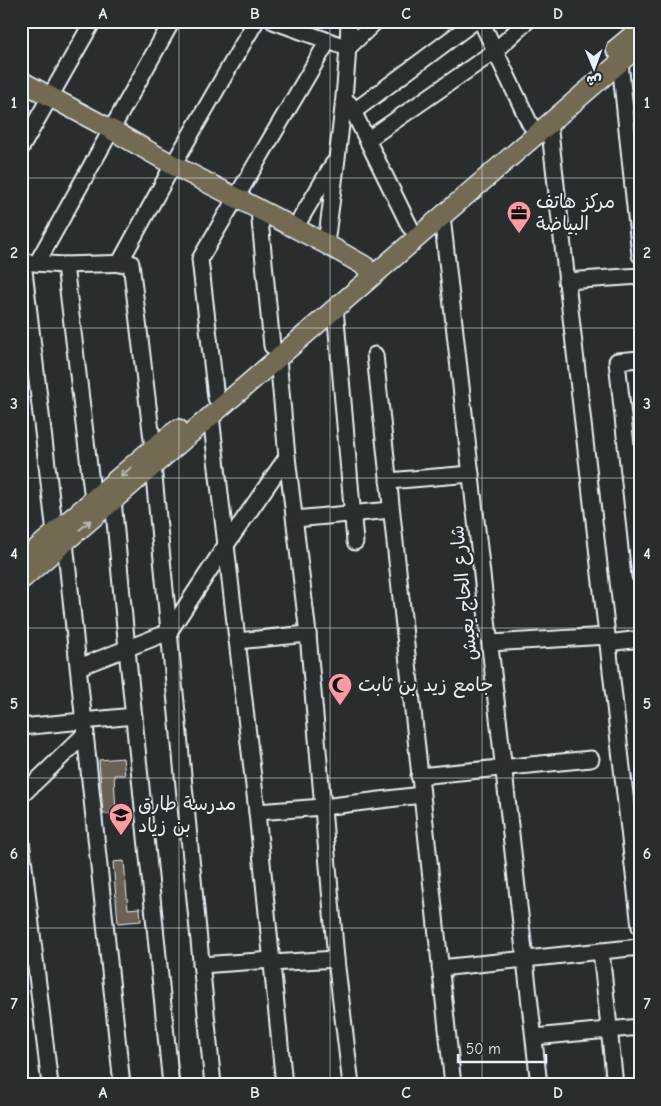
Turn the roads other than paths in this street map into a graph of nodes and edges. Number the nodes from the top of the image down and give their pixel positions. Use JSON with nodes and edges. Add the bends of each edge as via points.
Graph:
{"nodes":[{"id":1,"x":93,"y":21,"type":"edge"},
{"id":2,"x":172,"y":21,"type":"edge"},
{"id":3,"x":256,"y":21,"type":"edge"},
{"id":4,"x":273,"y":21,"type":"edge"},
{"id":5,"x":349,"y":21,"type":"edge"},
{"id":6,"x":376,"y":21,"type":"edge"},
{"id":7,"x":475,"y":21,"type":"edge"},
{"id":8,"x":481,"y":21,"type":"edge"},
{"id":9,"x":527,"y":21,"type":"edge"},
{"id":10,"x":640,"y":29,"type":"edge"},
{"id":11,"x":328,"y":41,"type":"junction"},
{"id":12,"x":640,"y":45,"type":"edge"},
{"id":13,"x":348,"y":48,"type":"junction"},
{"id":14,"x":495,"y":51,"type":"junction"},
{"id":15,"x":620,"y":62,"type":"junction"},
{"id":16,"x":21,"y":81,"type":"edge"},
{"id":17,"x":344,"y":90,"type":"junction"},
{"id":18,"x":50,"y":96,"type":"junction"},
{"id":19,"x":353,"y":112,"type":"junction"},
{"id":20,"x":530,"y":124,"type":"junction"},
{"id":21,"x":549,"y":124,"type":"junction"},
{"id":22,"x":112,"y":130,"type":"junction"},
{"id":23,"x":367,"y":140,"type":"junction"},
{"id":24,"x":21,"y":148,"type":"edge"},
{"id":25,"x":336,"y":158,"type":"junction"},
{"id":26,"x":173,"y":165,"type":"junction"},
{"id":27,"x":236,"y":198,"type":"junction"},
{"id":28,"x":259,"y":210,"type":"junction"},
{"id":29,"x":442,"y":216,"type":"junction"},
{"id":30,"x":410,"y":227,"type":"junction"},
{"id":31,"x":295,"y":228,"type":"junction"},
{"id":32,"x":326,"y":244,"type":"junction"},
{"id":33,"x":640,"y":255,"type":"edge"},
{"id":34,"x":27,"y":262,"type":"edge"},
{"id":35,"x":119,"y":264,"type":"junction"},
{"id":36,"x":65,"y":265,"type":"junction"},
{"id":37,"x":365,"y":266,"type":"junction"},
{"id":38,"x":640,"y":276,"type":"edge"},
{"id":39,"x":566,"y":281,"type":"junction"},
{"id":40,"x":335,"y":308,"type":"junction"},
{"id":41,"x":275,"y":352,"type":"junction"},
{"id":42,"x":374,"y":355,"type":"dead end"},
{"id":43,"x":640,"y":359,"type":"edge"},
{"id":44,"x":216,"y":398,"type":"junction"},
{"id":45,"x":211,"y":416,"type":"junction"},
{"id":46,"x":153,"y":457,"type":"junction"},
{"id":47,"x":287,"y":457,"type":"junction"},
{"id":48,"x":471,"y":474,"type":"junction"},
{"id":49,"x":388,"y":480,"type":"junction"},
{"id":50,"x":93,"y":500,"type":"junction"},
{"id":51,"x":114,"y":500,"type":"junction"},
{"id":52,"x":391,"y":510,"type":"junction"},
{"id":53,"x":352,"y":514,"type":"junction"},
{"id":54,"x":295,"y":520,"type":"junction"},
{"id":55,"x":60,"y":537,"type":"junction"},
{"id":56,"x":354,"y":542,"type":"dead end"},
{"id":57,"x":226,"y":545,"type":"junction"},
{"id":58,"x":21,"y":562,"type":"edge"},
{"id":59,"x":640,"y":576,"type":"edge"},
{"id":60,"x":21,"y":580,"type":"edge"},
{"id":61,"x":169,"y":632,"type":"junction"},
{"id":62,"x":308,"y":634,"type":"junction"},
{"id":63,"x":640,"y":639,"type":"edge"},
{"id":64,"x":607,"y":640,"type":"junction"},
{"id":65,"x":237,"y":641,"type":"junction"},
{"id":66,"x":490,"y":643,"type":"junction"},
{"id":67,"x":127,"y":648,"type":"junction"},
{"id":68,"x":79,"y":667,"type":"junction"},
{"id":69,"x":134,"y":716,"type":"junction"},
{"id":70,"x":85,"y":726,"type":"junction"},
{"id":71,"x":21,"y":727,"type":"edge"},
{"id":72,"x":591,"y":759,"type":"dead end"},
{"id":73,"x":504,"y":767,"type":"junction"},
{"id":74,"x":419,"y":776,"type":"junction"},
{"id":75,"x":421,"y":795,"type":"junction"},
{"id":76,"x":21,"y":796,"type":"edge"},
{"id":77,"x":323,"y":807,"type":"junction"},
{"id":78,"x":257,"y":812,"type":"junction"},
{"id":79,"x":21,"y":841,"type":"edge"},
{"id":80,"x":640,"y":927,"type":"edge"},
{"id":81,"x":640,"y":947,"type":"edge"},
{"id":82,"x":601,"y":951,"type":"junction"},
{"id":83,"x":336,"y":959,"type":"junction"},
{"id":84,"x":525,"y":959,"type":"junction"},
{"id":85,"x":272,"y":962,"type":"junction"},
{"id":86,"x":202,"y":965,"type":"junction"},
{"id":87,"x":440,"y":968,"type":"junction"},
{"id":88,"x":640,"y":1027,"type":"edge"},
{"id":89,"x":609,"y":1030,"type":"junction"},
{"id":90,"x":534,"y":1037,"type":"junction"},
{"id":91,"x":50,"y":1085,"type":"edge"},
{"id":92,"x":122,"y":1085,"type":"edge"},
{"id":93,"x":171,"y":1085,"type":"edge"},
{"id":94,"x":213,"y":1085,"type":"edge"},
{"id":95,"x":284,"y":1085,"type":"edge"},
{"id":96,"x":351,"y":1085,"type":"edge"},
{"id":97,"x":453,"y":1085,"type":"edge"},
{"id":98,"x":539,"y":1085,"type":"edge"},
{"id":99,"x":615,"y":1085,"type":"edge"}],
"edges":[{"from":1,"to":18,"type":"street"},
{"from":2,"to":22,"type":"street"},
{"from":3,"to":26,"type":"street"},
{"from":4,"to":11,"type":"street"},
{"from":5,"to":13,"type":"street"},
{"from":6,"to":13,"type":"street"},
{"from":7,"to":19,"type":"street"},
{"from":8,"to":14,"type":"street"},
{"from":9,"to":14,"type":"street"},
{"from":10,"to":20,"type":"main road"},
{"from":11,"to":13,"type":"street"},
{"from":11,"to":27,"type":"street"},
{"from":12,"to":15,"type":"main road"},
{"from":13,"to":17,"type":"street"},
{"from":14,"to":20,"type":"street"},
{"from":14,"to":23,"type":"street"},
{"from":15,"to":21,"type":"main road"},
{"from":15,"to":33,"type":"street"},
{"from":16,"to":18,"type":"main road"},
{"from":17,"to":19,"type":"street"},
{"from":17,"to":25,"type":"street"},
{"from":18,"to":22,"type":"main road"},
{"from":18,"to":24,"type":"street"},
{"from":19,"to":23,"type":"street"},
{"from":20,"to":30,"type":"main road"},
{"from":21,"to":29,"type":"main road"},
{"from":21,"to":39,"type":"street"},
{"from":22,"to":26,"type":"main road"},
{"from":22,"to":34,"type":"street"},
{"from":23,"to":30,"type":"street"},
{"from":25,"to":31,"type":"street"},
{"from":25,"to":32,"type":"street"},
{"from":26,"to":27,"type":"main road"},
{"from":26,"to":35,"type":"street"},
{"from":27,"to":28,"type":"main road"},
{"from":27,"to":44,"type":"street","via":[[200,259]]},
{"from":28,"to":31,"type":"main road"},
{"from":28,"to":41,"type":"street"},
{"from":29,"to":40,"type":"main road"},
{"from":29,"to":48,"type":"street","name":"شارع الحاج يعيش"},
{"from":30,"to":37,"type":"main road"},
{"from":31,"to":32,"type":"main road"},
{"from":32,"to":37,"type":"main road"},
{"from":34,"to":36,"type":"street"},
{"from":34,"to":55,"type":"street"},
{"from":35,"to":36,"type":"street"},
{"from":35,"to":46,"type":"street","via":[[131,263]]},
{"from":36,"to":50,"type":"street"},
{"from":37,"to":41,"type":"main road"},
{"from":38,"to":39,"type":"street"},
{"from":39,"to":64,"type":"street"},
{"from":40,"to":41,"type":"main road"},
{"from":40,"to":53,"type":"street"},
{"from":41,"to":44,"type":"main road"},
{"from":41,"to":45,"type":"main road"},
{"from":41,"to":47,"type":"street"},
{"from":42,"to":49,"type":"street"},
{"from":43,"to":59,"type":"street","via":[[616,361]]},
{"from":44,"to":46,"type":"main road"},
{"from":45,"to":46,"type":"main road"},
{"from":45,"to":57,"type":"street"},
{"from":46,"to":50,"type":"main road","one_way":true},
{"from":46,"to":51,"type":"main road"},
{"from":46,"to":61,"type":"street"},
{"from":47,"to":54,"type":"street"},
{"from":47,"to":57,"type":"street"},
{"from":48,"to":49,"type":"street"},
{"from":48,"to":66,"type":"street","name":"شارع الحاج يعيش"},
{"from":49,"to":52,"type":"street"},
{"from":50,"to":55,"type":"main road"},
{"from":55,"to":51,"type":"main road","one_way":true},
{"from":51,"to":67,"type":"street"},
{"from":52,"to":53,"type":"street"},
{"from":52,"to":74,"type":"street"},
{"from":53,"to":54,"type":"street"},
{"from":53,"to":56,"type":"street"},
{"from":54,"to":62,"type":"street"},
{"from":55,"to":58,"type":"main road"},
{"from":55,"to":60,"type":"main road"},
{"from":55,"to":68,"type":"street"},
{"from":57,"to":61,"type":"street"},
{"from":57,"to":65,"type":"street"},
{"from":61,"to":67,"type":"street"},
{"from":61,"to":86,"type":"street"},
{"from":62,"to":65,"type":"street"},
{"from":62,"to":77,"type":"street"},
{"from":63,"to":64,"type":"street"},
{"from":64,"to":66,"type":"street"},
{"from":64,"to":80,"type":"street"},
{"from":65,"to":78,"type":"street"},
{"from":66,"to":73,"type":"street","name":"شارع الحاج يعيش"},
{"from":67,"to":68,"type":"street"},
{"from":67,"to":69,"type":"street"},
{"from":68,"to":70,"type":"street"},
{"from":69,"to":70,"type":"street"},
{"from":69,"to":93,"type":"street"},
{"from":70,"to":71,"type":"street"},
{"from":70,"to":76,"type":"street"},
{"from":70,"to":92,"type":"street"},
{"from":72,"to":73,"type":"street"},
{"from":73,"to":74,"type":"street"},
{"from":73,"to":84,"type":"street","name":"شارع الحاج يعيش"},
{"from":74,"to":75,"type":"street"},
{"from":75,"to":77,"type":"street"},
{"from":75,"to":87,"type":"street"},
{"from":77,"to":78,"type":"street"},
{"from":77,"to":83,"type":"street"},
{"from":78,"to":85,"type":"street"},
{"from":79,"to":91,"type":"street"},
{"from":81,"to":82,"type":"street"},
{"from":82,"to":84,"type":"street"},
{"from":82,"to":89,"type":"street"},
{"from":83,"to":85,"type":"street"},
{"from":83,"to":96,"type":"street"},
{"from":84,"to":87,"type":"street"},
{"from":84,"to":90,"type":"street","name":"شارع الحاج يعيش"},
{"from":85,"to":86,"type":"street"},
{"from":85,"to":95,"type":"street"},
{"from":86,"to":94,"type":"street"},
{"from":87,"to":97,"type":"street"},
{"from":88,"to":89,"type":"street"},
{"from":89,"to":90,"type":"street"},
{"from":89,"to":99,"type":"street"},
{"from":90,"to":98,"type":"street","name":"شارع الحاج يعيش"}]}
